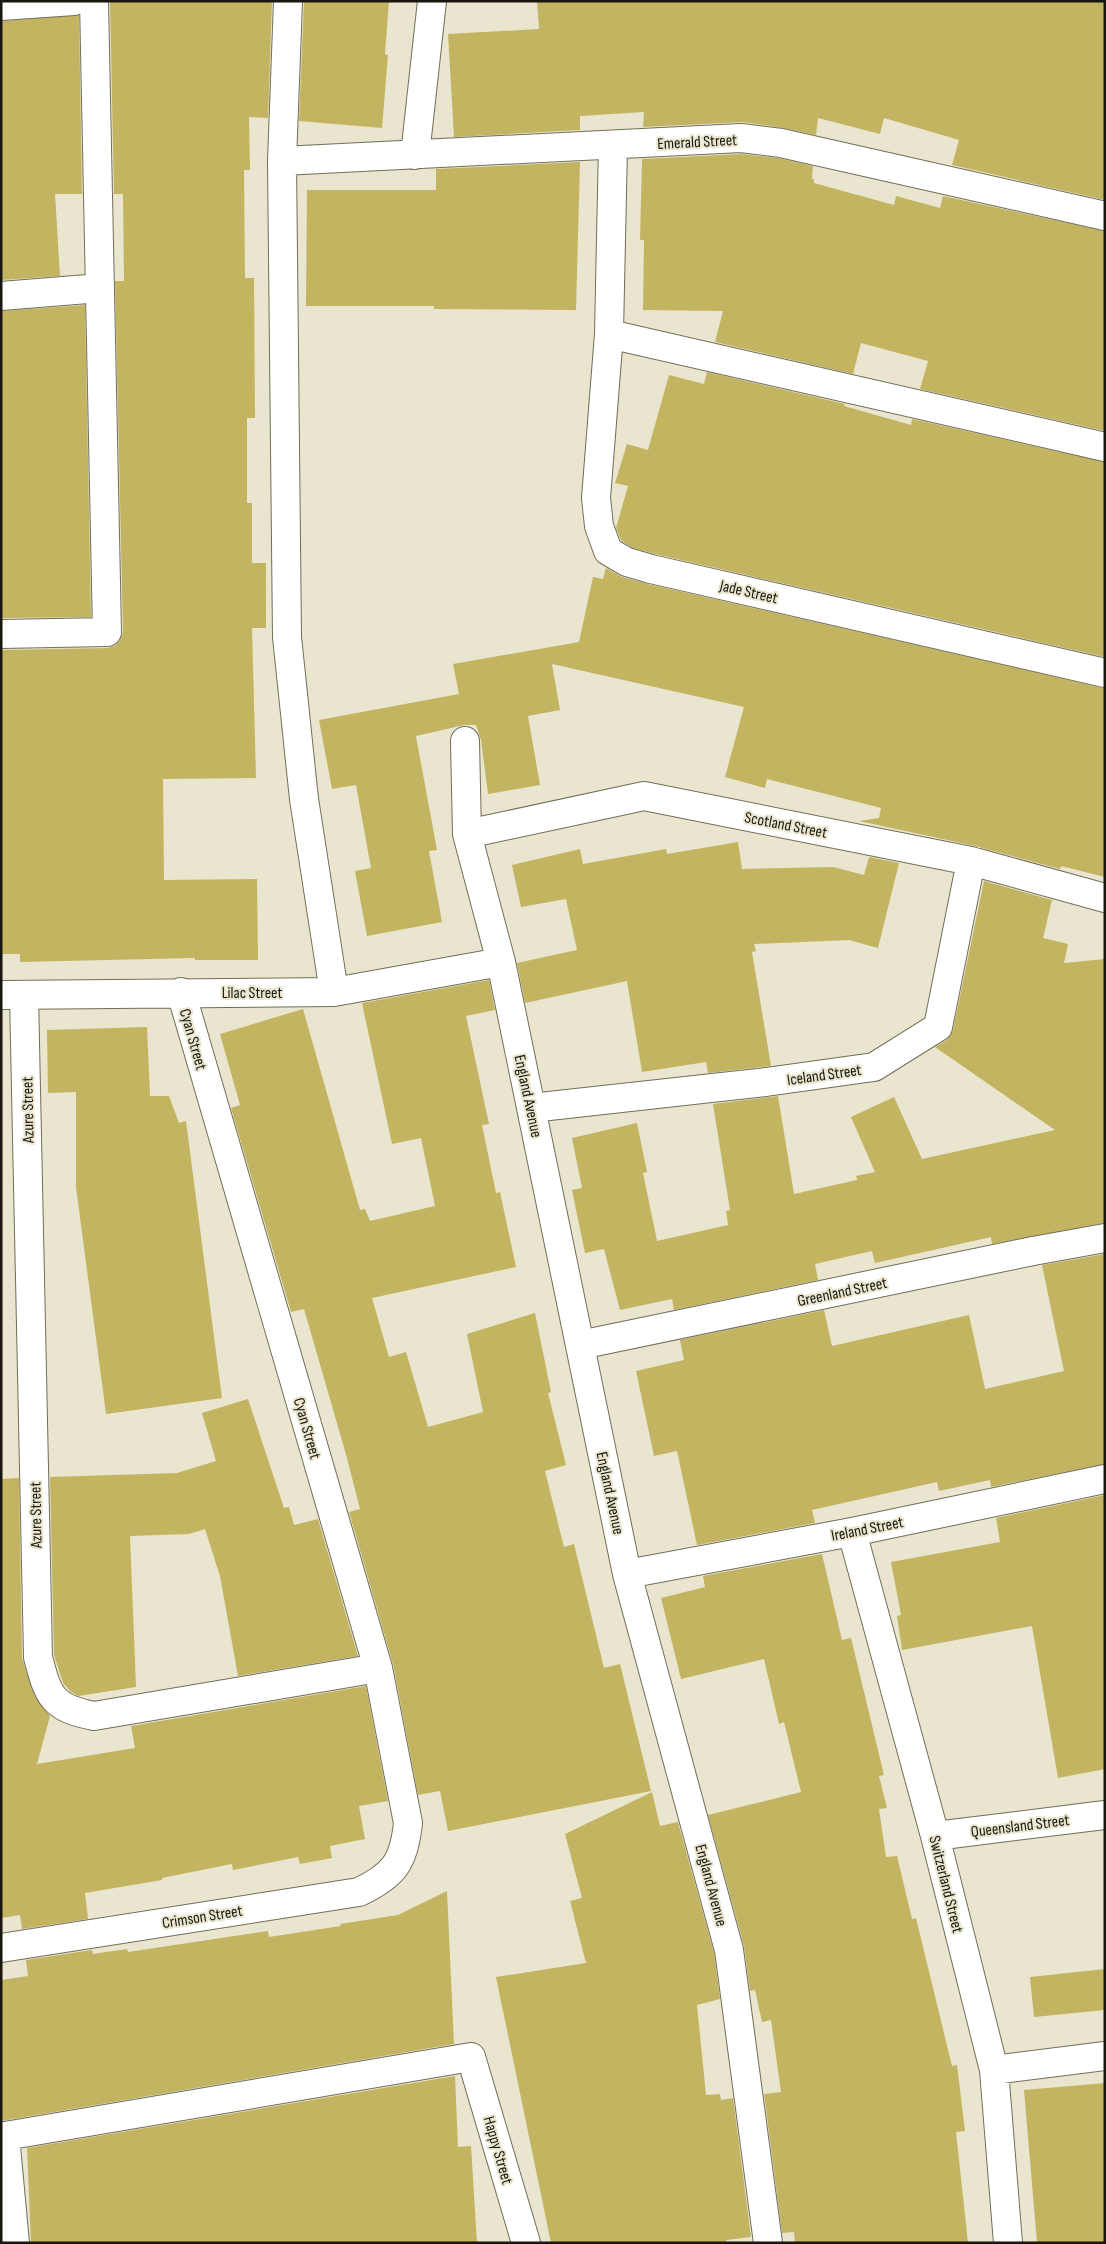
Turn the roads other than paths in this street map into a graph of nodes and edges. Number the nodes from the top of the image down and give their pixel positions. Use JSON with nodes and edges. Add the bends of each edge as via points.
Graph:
{"nodes":[{"id":1,"x":74,"y":1,"type":"edge"},
{"id":2,"x":94,"y":1,"type":"edge"},
{"id":3,"x":288,"y":1,"type":"edge"},
{"id":4,"x":432,"y":1,"type":"edge"},
{"id":5,"x":1,"y":6,"type":"edge"},
{"id":6,"x":613,"y":145,"type":"junction"},
{"id":7,"x":416,"y":154,"type":"junction"},
{"id":8,"x":282,"y":161,"type":"junction"},
{"id":9,"x":1105,"y":216,"type":"edge"},
{"id":10,"x":100,"y":288,"type":"junction"},
{"id":11,"x":1,"y":296,"type":"edge"},
{"id":12,"x":609,"y":334,"type":"junction"},
{"id":13,"x":1105,"y":447,"type":"edge"},
{"id":14,"x":1,"y":634,"type":"edge"},
{"id":15,"x":1105,"y":673,"type":"edge"},
{"id":16,"x":465,"y":741,"type":"dead end"},
{"id":17,"x":466,"y":834,"type":"junction"},
{"id":18,"x":971,"y":862,"type":"junction"},
{"id":19,"x":1105,"y":898,"type":"edge"},
{"id":20,"x":501,"y":962,"type":"junction"},
{"id":21,"x":181,"y":992,"type":"junction"},
{"id":22,"x":334,"y":992,"type":"junction"},
{"id":23,"x":13,"y":995,"type":"edge"},
{"id":24,"x":531,"y":1108,"type":"junction"},
{"id":25,"x":1105,"y":1238,"type":"edge"},
{"id":26,"x":580,"y":1346,"type":"junction"},
{"id":27,"x":1105,"y":1479,"type":"edge"},
{"id":28,"x":852,"y":1532,"type":"junction"},
{"id":29,"x":628,"y":1574,"type":"junction"},
{"id":30,"x":378,"y":1668,"type":"junction"},
{"id":31,"x":1105,"y":1815,"type":"edge"},
{"id":32,"x":935,"y":1836,"type":"junction"},
{"id":33,"x":396,"y":1867,"type":"joint"},
{"id":34,"x":1,"y":1948,"type":"edge"},
{"id":35,"x":1105,"y":2056,"type":"edge"},
{"id":36,"x":994,"y":2070,"type":"junction"},
{"id":37,"x":15,"y":2243,"type":"edge"},
{"id":38,"x":526,"y":2243,"type":"edge"},
{"id":39,"x":768,"y":2243,"type":"edge"},
{"id":40,"x":1008,"y":2243,"type":"edge"}],
"edges":[{"from":1,"to":5,"type":"street"},
{"from":2,"to":10,"type":"street"},
{"from":3,"to":8,"type":"street"},
{"from":4,"to":7,"type":"street"},
{"from":6,"to":7,"type":"street","name":"Emerald Street"},
{"from":6,"to":9,"type":"street","name":"Emerald Street","via":[[741,138],[781,143]]},
{"from":6,"to":12,"type":"street"},
{"from":7,"to":8,"type":"street","name":"Emerald Street"},
{"from":8,"to":22,"type":"street","via":[[287,637],[304,799]]},
{"from":10,"to":11,"type":"street"},
{"from":10,"to":14,"type":"street","via":[[107,632]]},
{"from":12,"to":13,"type":"street"},
{"from":12,"to":15,"type":"street","name":"Jade Street","via":[[596,498],[599,526],[608,551],[627,562],[651,569]]},
{"from":16,"to":17,"type":"street","name":"England Avenue"},
{"from":17,"to":18,"type":"street","name":"Scotland Street","via":[[644,796]]},
{"from":17,"to":20,"type":"street","name":"England Avenue"},
{"from":18,"to":19,"type":"street","name":"Scotland Street"},
{"from":18,"to":24,"type":"street","name":"Iceland Street","via":[[938,1027],[874,1067]]},
{"from":20,"to":22,"type":"street","name":"Lilac Street"},
{"from":20,"to":24,"type":"street","name":"England Avenue"},
{"from":21,"to":22,"type":"street","name":"Lilac Street"},
{"from":21,"to":23,"type":"street","name":"Lilac Street"},
{"from":21,"to":30,"type":"street","name":"Cyan Street"},
{"from":23,"to":30,"type":"street","name":"Azure Street","via":[[38,1657],[44,1680],[55,1701],[72,1712],[94,1716]]},
{"from":24,"to":26,"type":"street","name":"England Avenue"},
{"from":25,"to":26,"type":"street","name":"Greenland Street"},
{"from":26,"to":29,"type":"street","name":"England Avenue"},
{"from":27,"to":28,"type":"street","name":"Ireland Street"},
{"from":28,"to":29,"type":"street","name":"Ireland Street"},
{"from":28,"to":32,"type":"street","name":"Switzerland Street"},
{"from":29,"to":39,"type":"street","name":"England Avenue","via":[[729,1950]]},
{"from":30,"to":33,"type":"street","name":"Cyan Street","via":[[408,1823],[406,1846]]},
{"from":31,"to":32,"type":"street","name":"Queensland Street"},
{"from":32,"to":36,"type":"street","name":"Switzerland Street"},
{"from":33,"to":34,"type":"street","name":"Crimson Street","via":[[378,1883],[359,1892]]},
{"from":35,"to":36,"type":"street"},
{"from":36,"to":40,"type":"street","name":"Switzerland Street"},
{"from":37,"to":38,"type":"street","name":"Happy Street","via":[[4,2136],[471,2057]]}]}
